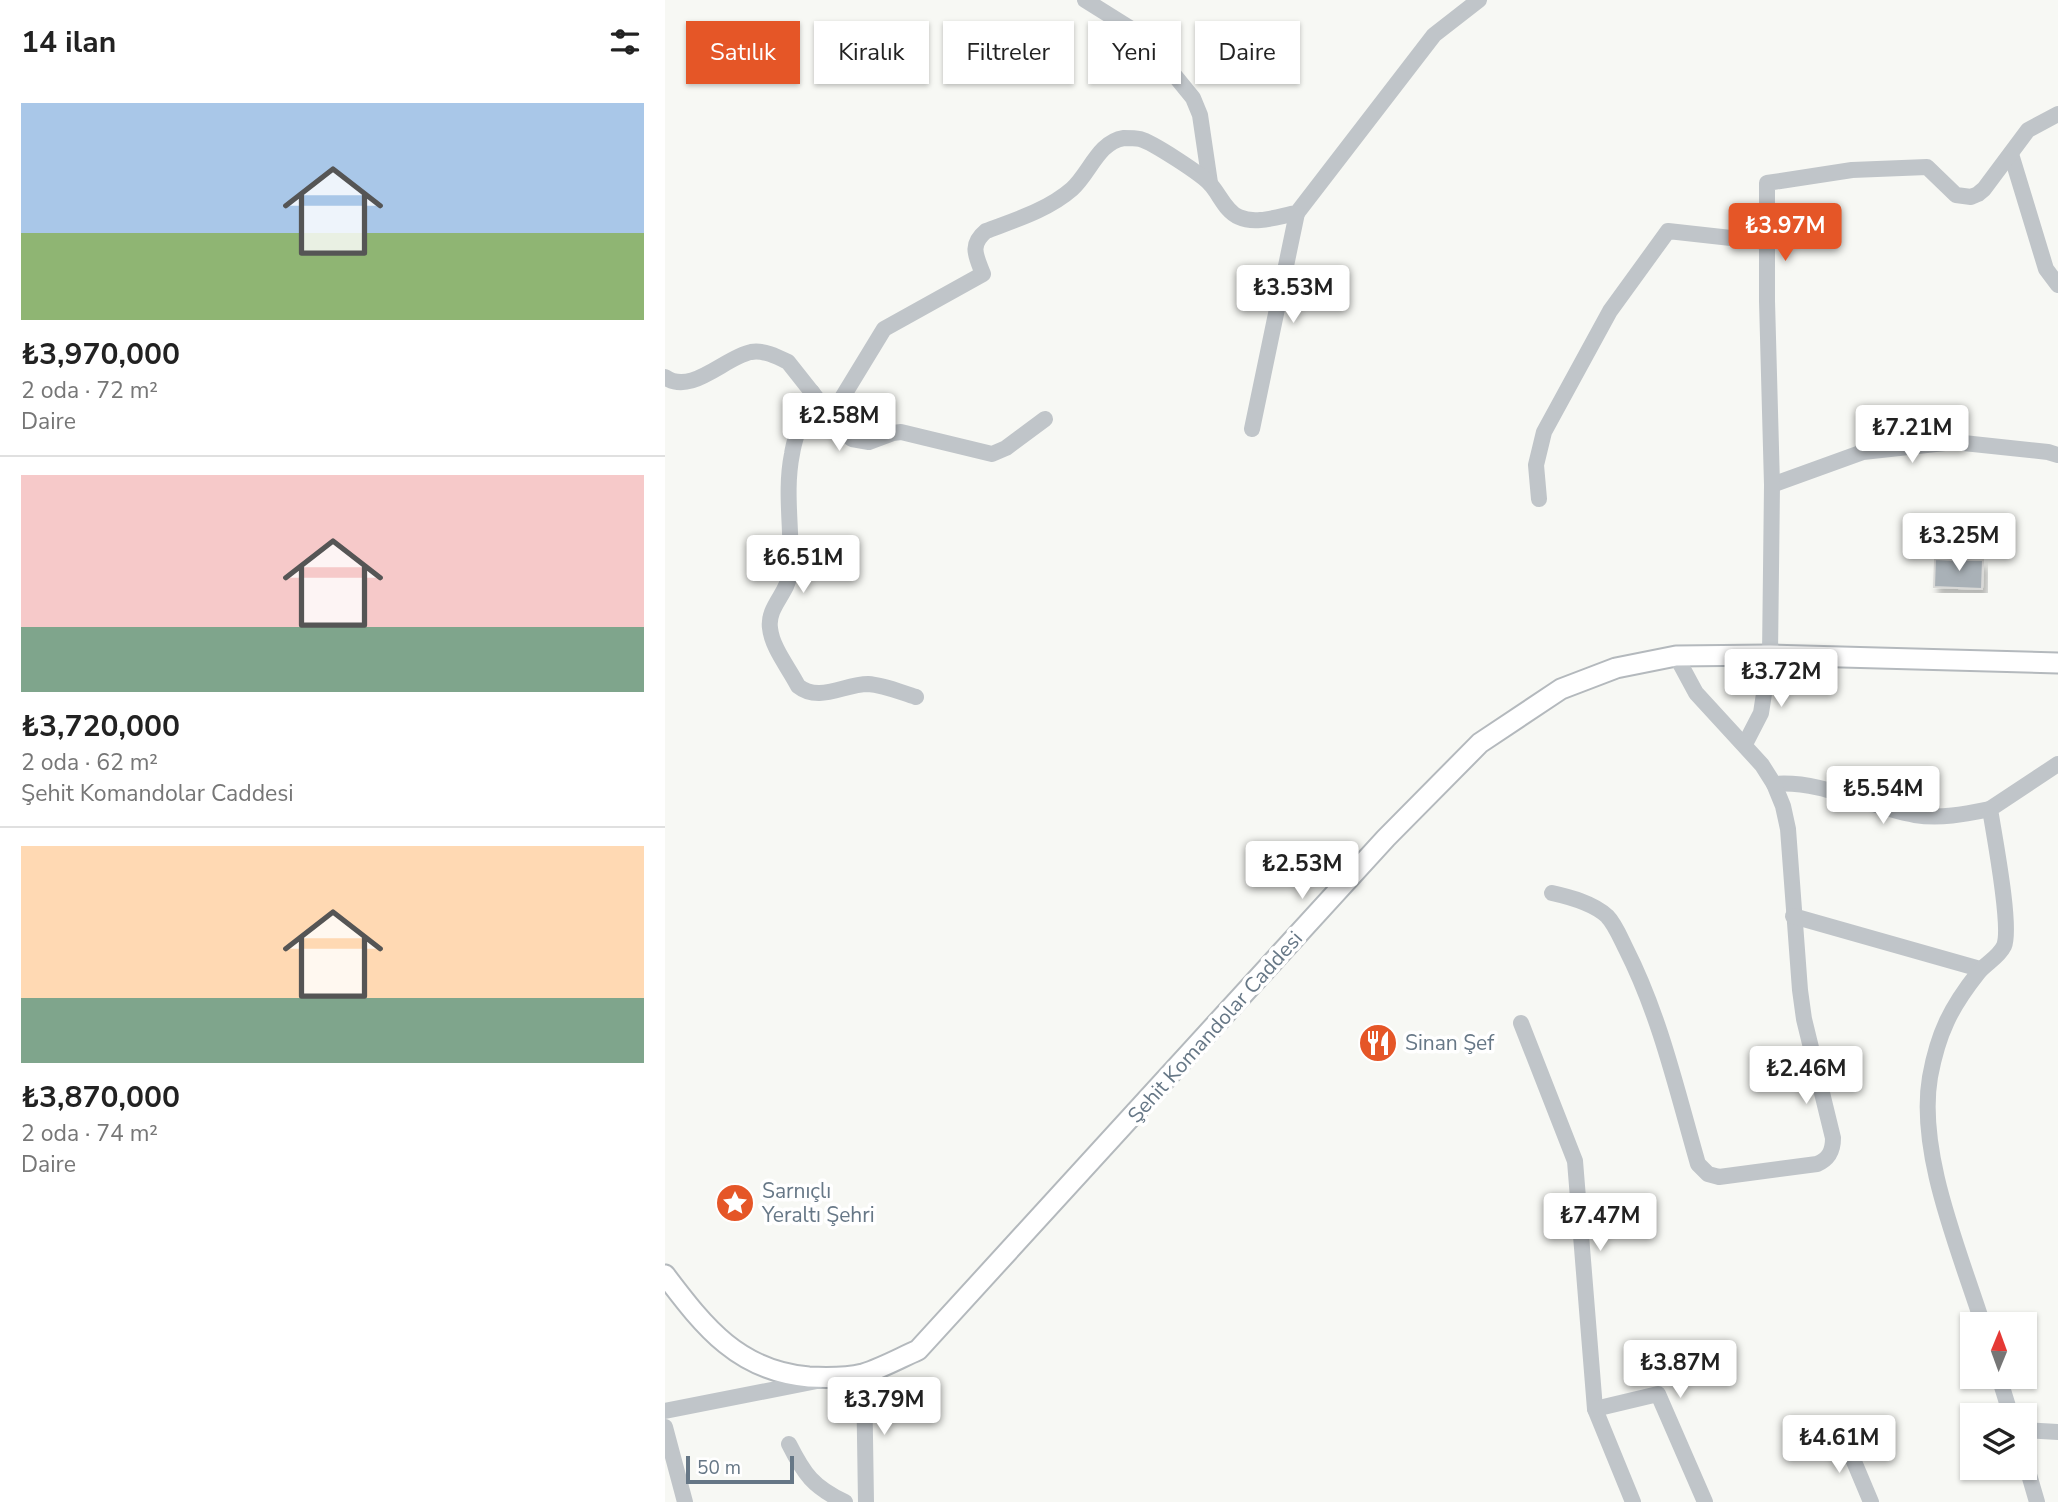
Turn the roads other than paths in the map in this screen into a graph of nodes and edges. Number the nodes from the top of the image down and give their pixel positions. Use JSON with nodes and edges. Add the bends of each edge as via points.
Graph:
{"nodes":[{"id":1,"x":1085,"y":0,"type":"edge"},
{"id":2,"x":1479,"y":0,"type":"edge"},
{"id":3,"x":2058,"y":114,"type":"edge"},
{"id":4,"x":2011,"y":154,"type":"junction"},
{"id":5,"x":1210,"y":183,"type":"junction"},
{"id":6,"x":1297,"y":213,"type":"junction"},
{"id":7,"x":1767,"y":242,"type":"junction"},
{"id":8,"x":2058,"y":285,"type":"edge"},
{"id":9,"x":665,"y":376,"type":"edge"},
{"id":10,"x":812,"y":392,"type":"junction"},
{"id":11,"x":831,"y":416,"type":"junction"},
{"id":12,"x":1045,"y":419,"type":"dead end"},
{"id":13,"x":1252,"y":429,"type":"dead end"},
{"id":14,"x":2058,"y":455,"type":"edge"},
{"id":15,"x":1772,"y":485,"type":"junction"},
{"id":16,"x":1539,"y":499,"type":"dead end"},
{"id":17,"x":1676,"y":656,"type":"junction"},
{"id":18,"x":1770,"y":656,"type":"junction"},
{"id":19,"x":2058,"y":663,"type":"edge"},
{"id":20,"x":916,"y":697,"type":"dead end"},
{"id":21,"x":1745,"y":744,"type":"junction"},
{"id":22,"x":2058,"y":764,"type":"edge"},
{"id":23,"x":1774,"y":784,"type":"junction"},
{"id":24,"x":1990,"y":809,"type":"junction"},
{"id":25,"x":1552,"y":893,"type":"dead end"},
{"id":26,"x":1793,"y":916,"type":"junction"},
{"id":27,"x":1980,"y":969,"type":"junction"},
{"id":28,"x":1521,"y":1023,"type":"dead end"},
{"id":29,"x":665,"y":1275,"type":"edge"},
{"id":30,"x":1979,"y":1312,"type":"edge"},
{"id":31,"x":864,"y":1373,"type":"junction"},
{"id":32,"x":831,"y":1379,"type":"junction"},
{"id":33,"x":1595,"y":1409,"type":"junction"},
{"id":34,"x":665,"y":1411,"type":"edge"},
{"id":35,"x":665,"y":1427,"type":"edge"},
{"id":36,"x":2037,"y":1431,"type":"edge"},
{"id":37,"x":2058,"y":1432,"type":"edge"},
{"id":38,"x":1842,"y":1433,"type":"dead end"},
{"id":39,"x":789,"y":1444,"type":"dead end"},
{"id":40,"x":2031,"y":1480,"type":"edge"},
{"id":41,"x":685,"y":1502,"type":"edge"},
{"id":42,"x":845,"y":1502,"type":"edge"},
{"id":43,"x":867,"y":1502,"type":"edge"},
{"id":44,"x":1633,"y":1502,"type":"edge"},
{"id":45,"x":1705,"y":1502,"type":"edge"},
{"id":46,"x":1871,"y":1502,"type":"edge"},
{"id":47,"x":2037,"y":1502,"type":"edge"}],
"edges":[{"from":1,"to":5,"type":"street","via":[[1149,44],[1193,97]]},
{"from":2,"to":6,"type":"street","via":[[1434,35]]},
{"from":3,"to":4,"type":"street","via":[[2028,130]]},
{"from":4,"to":7,"type":"street","via":[[1985,189],[1971,197],[1956,195],[1927,167],[1852,170],[1767,183]]},
{"from":4,"to":8,"type":"street","via":[[2046,269]]},
{"from":5,"to":6,"type":"street","via":[[1238,217],[1255,220]]},
{"from":5,"to":11,"type":"street","via":[[1151,143],[1127,138],[1105,145],[1083,178],[1059,199],[979,237],[974,252],[983,274],[884,329]]},
{"from":6,"to":13,"type":"street"},
{"from":7,"to":15,"type":"street"},
{"from":7,"to":16,"type":"street","via":[[1668,231],[1609,311],[1544,432],[1536,465]]},
{"from":9,"to":10,"type":"street","via":[[674,382],[689,382],[749,352],[763,352],[788,362]]},
{"from":10,"to":11,"type":"street"},
{"from":10,"to":20,"type":"street","via":[[792,453],[790,573],[772,613],[773,639],[804,691],[817,694],[865,684]]},
{"from":11,"to":12,"type":"street","via":[[845,434],[860,442],[901,432],[992,454]]},
{"from":14,"to":15,"type":"street","via":[[1954,442],[1863,452]]},
{"from":15,"to":18,"type":"street"},
{"from":17,"to":18,"type":"main road","name":"Şehit Komandolar Caddesi"},
{"from":17,"to":21,"type":"street","via":[[1696,693]]},
{"from":17,"to":31,"type":"main road","name":"Şehit Komandolar Caddesi","via":[[1616,668],[1561,690],[1480,743],[1386,838],[918,1350]]},
{"from":18,"to":19,"type":"main road","name":"Şehit Komandolar Caddesi"},
{"from":18,"to":21,"type":"street","via":[[1761,713]]},
{"from":21,"to":23,"type":"street"},
{"from":22,"to":24,"type":"street"},
{"from":23,"to":24,"type":"street","via":[[1811,785],[1925,816]]},
{"from":23,"to":26,"type":"street","via":[[1788,829]]},
{"from":24,"to":27,"type":"street","via":[[2007,936],[1997,956]]},
{"from":25,"to":26,"type":"street","via":[[1608,917],[1647,995],[1698,1164],[1714,1176],[1817,1164],[1832,1151],[1833,1138],[1804,1019]]},
{"from":26,"to":27,"type":"street"},
{"from":27,"to":30,"type":"street","via":[[1949,1012],[1937,1043],[1928,1107],[1938,1184]]},
{"from":28,"to":33,"type":"street","via":[[1575,1161]]},
{"from":29,"to":32,"type":"main road","name":"Şehit Komandolar Caddesi","via":[[734,1352],[760,1367],[788,1375]]},
{"from":31,"to":32,"type":"main road","name":"Şehit Komandolar Caddesi"},
{"from":31,"to":43,"type":"street"},
{"from":32,"to":34,"type":"street"},
{"from":33,"to":44,"type":"street"},
{"from":33,"to":45,"type":"street","via":[[1658,1394]]},
{"from":35,"to":41,"type":"street"},
{"from":36,"to":37,"type":"street"},
{"from":38,"to":46,"type":"street"},
{"from":39,"to":42,"type":"street","via":[[802,1471],[824,1492]]},
{"from":40,"to":47,"type":"street"}]}
